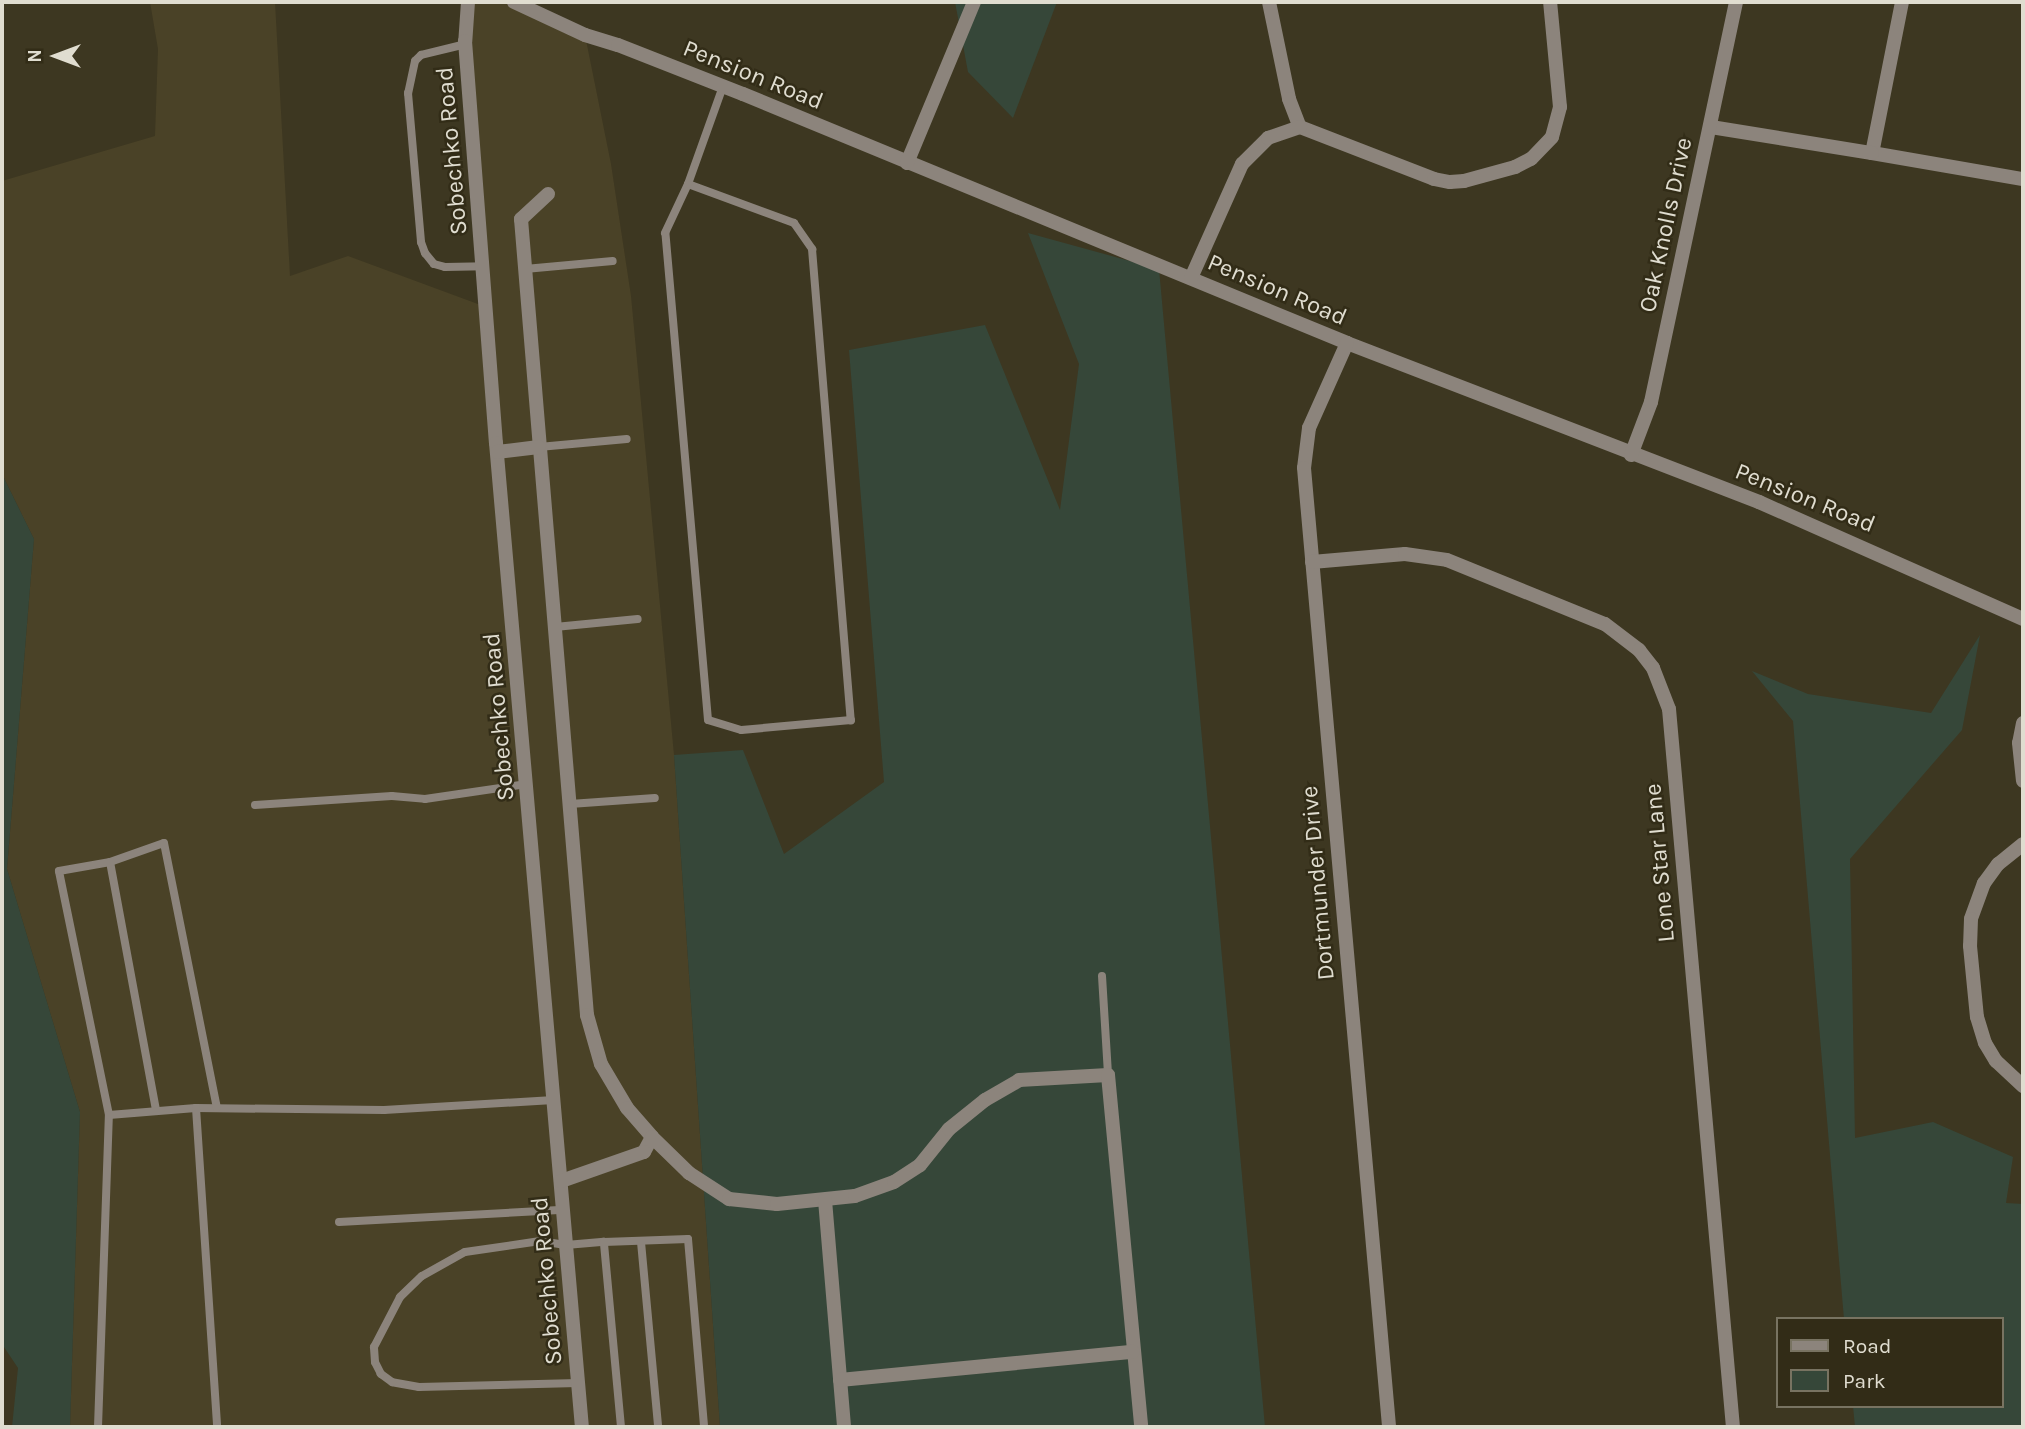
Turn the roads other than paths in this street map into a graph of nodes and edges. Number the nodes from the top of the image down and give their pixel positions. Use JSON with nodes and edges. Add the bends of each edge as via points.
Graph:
{"nodes":[{"id":1,"x":468,"y":2,"type":"edge"},
{"id":2,"x":974,"y":2,"type":"edge"},
{"id":3,"x":1269,"y":2,"type":"edge"},
{"id":4,"x":1550,"y":2,"type":"edge"},
{"id":5,"x":1736,"y":2,"type":"edge"},
{"id":6,"x":1902,"y":2,"type":"edge"},
{"id":7,"x":520,"y":3,"type":"edge"},
{"id":8,"x":466,"y":44,"type":"junction"},
{"id":9,"x":723,"y":86,"type":"junction"},
{"id":10,"x":1300,"y":127,"type":"junction"},
{"id":11,"x":1711,"y":127,"type":"junction"},
{"id":12,"x":1871,"y":153,"type":"junction"},
{"id":13,"x":908,"y":163,"type":"junction"},
{"id":14,"x":2023,"y":179,"type":"edge"},
{"id":15,"x":688,"y":184,"type":"junction"},
{"id":16,"x":548,"y":194,"type":"dead end"},
{"id":17,"x":614,"y":261,"type":"dead end"},
{"id":18,"x":484,"y":266,"type":"junction"},
{"id":19,"x":525,"y":269,"type":"junction"},
{"id":20,"x":1191,"y":278,"type":"junction"},
{"id":21,"x":1347,"y":343,"type":"junction"},
{"id":22,"x":627,"y":439,"type":"dead end"},
{"id":23,"x":539,"y":447,"type":"junction"},
{"id":24,"x":497,"y":452,"type":"junction"},
{"id":25,"x":1631,"y":454,"type":"junction"},
{"id":26,"x":1312,"y":562,"type":"junction"},
{"id":27,"x":638,"y":619,"type":"dead end"},
{"id":28,"x":2023,"y":619,"type":"edge"},
{"id":29,"x":555,"y":627,"type":"junction"},
{"id":30,"x":2023,"y":723,"type":"edge"},
{"id":31,"x":2023,"y":781,"type":"edge"},
{"id":32,"x":527,"y":783,"type":"junction"},
{"id":33,"x":655,"y":798,"type":"dead end"},
{"id":34,"x":570,"y":804,"type":"junction"},
{"id":35,"x":255,"y":805,"type":"dead end"},
{"id":36,"x":2023,"y":844,"type":"edge"},
{"id":37,"x":110,"y":862,"type":"junction"},
{"id":38,"x":1102,"y":976,"type":"dead end"},
{"id":39,"x":1108,"y":1075,"type":"junction"},
{"id":40,"x":2023,"y":1086,"type":"edge"},
{"id":41,"x":554,"y":1100,"type":"junction"},
{"id":42,"x":196,"y":1108,"type":"junction"},
{"id":43,"x":217,"y":1108,"type":"junction"},
{"id":44,"x":156,"y":1110,"type":"junction"},
{"id":45,"x":108,"y":1115,"type":"junction"},
{"id":46,"x":652,"y":1138,"type":"junction"},
{"id":47,"x":561,"y":1181,"type":"junction"},
{"id":48,"x":825,"y":1200,"type":"junction"},
{"id":49,"x":564,"y":1210,"type":"junction"},
{"id":50,"x":339,"y":1222,"type":"dead end"},
{"id":51,"x":604,"y":1242,"type":"junction"},
{"id":52,"x":641,"y":1242,"type":"junction"},
{"id":53,"x":566,"y":1245,"type":"junction"},
{"id":54,"x":1133,"y":1352,"type":"junction"},
{"id":55,"x":840,"y":1380,"type":"junction"},
{"id":56,"x":578,"y":1383,"type":"junction"},
{"id":57,"x":98,"y":1427,"type":"edge"},
{"id":58,"x":217,"y":1427,"type":"edge"},
{"id":59,"x":582,"y":1427,"type":"edge"},
{"id":60,"x":621,"y":1427,"type":"edge"},
{"id":61,"x":658,"y":1427,"type":"edge"},
{"id":62,"x":704,"y":1427,"type":"edge"},
{"id":63,"x":844,"y":1427,"type":"edge"},
{"id":64,"x":1141,"y":1427,"type":"edge"},
{"id":65,"x":1389,"y":1427,"type":"edge"},
{"id":66,"x":1733,"y":1427,"type":"edge"}],
"edges":[{"from":1,"to":8,"type":"street","name":"Sobechko Road"},
{"from":2,"to":13,"type":"street"},
{"from":3,"to":10,"type":"street","via":[[1289,99]]},
{"from":4,"to":10,"type":"street","via":[[1558,121],[1544,148],[1515,167],[1450,182]]},
{"from":5,"to":11,"type":"street","name":"Oak Knolls Drive"},
{"from":6,"to":12,"type":"street"},
{"from":7,"to":9,"type":"street","name":"Pension Road","via":[[585,35]]},
{"from":8,"to":18,"type":"street","name":"Sobechko Road"},
{"from":8,"to":18,"type":"lane","via":[[421,55],[415,61],[408,93],[425,253],[434,264],[446,267]]},
{"from":9,"to":13,"type":"street","name":"Pension Road"},
{"from":9,"to":15,"type":"lane"},
{"from":10,"to":20,"type":"street","via":[[1268,138],[1241,164]]},
{"from":11,"to":12,"type":"street"},
{"from":11,"to":25,"type":"street","name":"Oak Knolls Drive","via":[[1651,402]]},
{"from":12,"to":14,"type":"street"},
{"from":13,"to":20,"type":"street","name":"Pension Road"},
{"from":15,"to":15,"type":"lane","via":[[665,233],[709,720],[741,730],[851,720],[811,249],[794,223]]},
{"from":16,"to":19,"type":"street","via":[[521,219]]},
{"from":17,"to":19,"type":"lane"},
{"from":18,"to":24,"type":"street","name":"Sobechko Road"},
{"from":19,"to":23,"type":"street"},
{"from":20,"to":21,"type":"street","name":"Pension Road"},
{"from":21,"to":25,"type":"street","name":"Pension Road"},
{"from":21,"to":26,"type":"street","name":"Dortmunder Drive","via":[[1305,444]]},
{"from":22,"to":23,"type":"lane"},
{"from":23,"to":24,"type":"street"},
{"from":23,"to":29,"type":"street"},
{"from":24,"to":32,"type":"street","name":"Sobechko Road"},
{"from":25,"to":28,"type":"street","name":"Pension Road","via":[[1759,502]]},
{"from":26,"to":65,"type":"street","name":"Dortmunder Drive"},
{"from":26,"to":66,"type":"street","name":"Lone Star Lane","via":[[1405,555],[1447,560],[1605,624],[1639,650],[1653,668],[1669,709]]},
{"from":27,"to":29,"type":"lane"},
{"from":29,"to":34,"type":"street"},
{"from":30,"to":31,"type":"street","via":[[2019,743]]},
{"from":32,"to":35,"type":"lane","via":[[425,799],[392,796]]},
{"from":32,"to":41,"type":"street","name":"Sobechko Road"},
{"from":33,"to":34,"type":"lane"},
{"from":34,"to":46,"type":"street","via":[[587,1016],[601,1064],[626,1108]]},
{"from":36,"to":40,"type":"street","via":[[1998,864],[1984,883],[1971,919],[1970,946],[1985,1043]]},
{"from":37,"to":43,"type":"lane","via":[[164,843]]},
{"from":37,"to":44,"type":"lane"},
{"from":37,"to":45,"type":"lane","via":[[59,871]]},
{"from":38,"to":39,"type":"lane"},
{"from":39,"to":48,"type":"street","via":[[1019,1080],[949,1129],[920,1165],[855,1196]]},
{"from":39,"to":54,"type":"street"},
{"from":41,"to":43,"type":"lane","via":[[384,1110]]},
{"from":41,"to":47,"type":"street","name":"Sobechko Road"},
{"from":42,"to":43,"type":"lane"},
{"from":42,"to":44,"type":"lane"},
{"from":42,"to":58,"type":"lane"},
{"from":44,"to":45,"type":"lane"},
{"from":45,"to":57,"type":"lane"},
{"from":46,"to":47,"type":"street","via":[[645,1152]]},
{"from":46,"to":48,"type":"street","via":[[689,1173],[729,1199],[777,1204]]},
{"from":47,"to":49,"type":"street","name":"Sobechko Road"},
{"from":48,"to":55,"type":"street"},
{"from":49,"to":50,"type":"lane"},
{"from":49,"to":53,"type":"street","name":"Sobechko Road"},
{"from":51,"to":52,"type":"lane"},
{"from":51,"to":53,"type":"lane"},
{"from":51,"to":60,"type":"lane"},
{"from":52,"to":61,"type":"lane"},
{"from":52,"to":62,"type":"lane","via":[[688,1239]]},
{"from":53,"to":56,"type":"street","name":"Sobechko Road"},
{"from":53,"to":56,"type":"lane","via":[[540,1241],[465,1252],[422,1276],[400,1297],[374,1347],[375,1362],[392,1382],[419,1388]]},
{"from":54,"to":55,"type":"street"},
{"from":54,"to":64,"type":"street"},
{"from":55,"to":63,"type":"street"},
{"from":56,"to":59,"type":"street","name":"Sobechko Road"}]}
